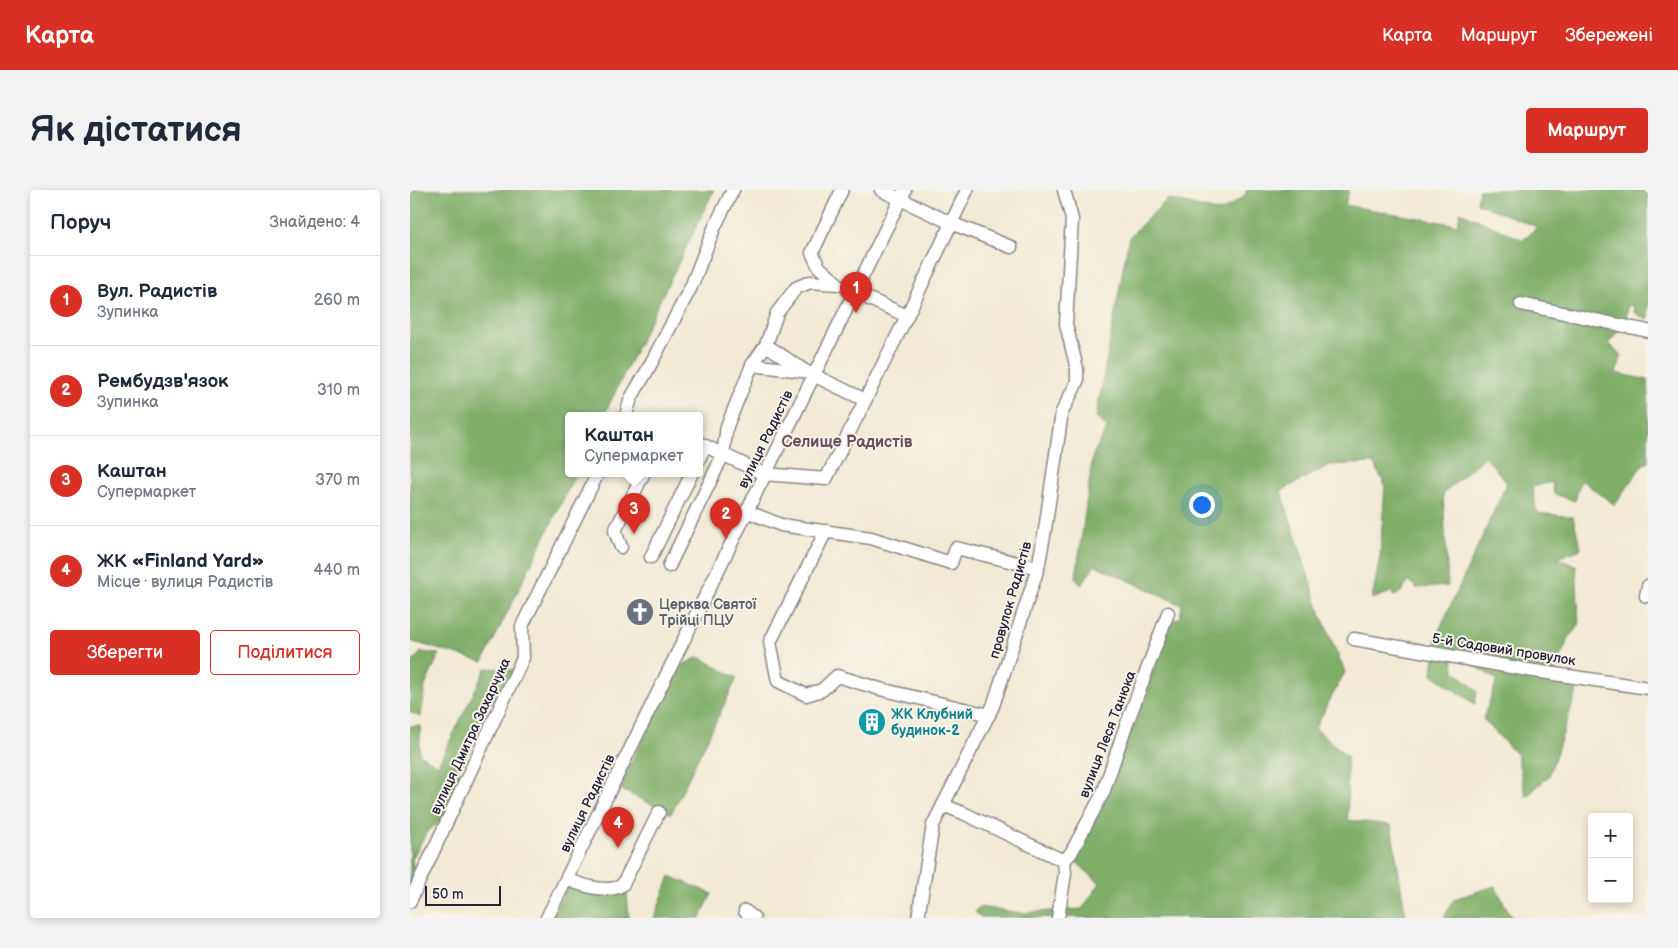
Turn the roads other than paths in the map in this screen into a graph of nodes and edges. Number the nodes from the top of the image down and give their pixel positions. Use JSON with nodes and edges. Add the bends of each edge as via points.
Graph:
{"nodes":[{"id":1,"x":733,"y":190,"type":"edge"},
{"id":2,"x":842,"y":190,"type":"edge"},
{"id":3,"x":881,"y":190,"type":"edge"},
{"id":4,"x":967,"y":190,"type":"edge"},
{"id":5,"x":1064,"y":190,"type":"edge"},
{"id":6,"x":902,"y":195,"type":"edge"},
{"id":7,"x":951,"y":223,"type":"junction"},
{"id":8,"x":1011,"y":247,"type":"dead end"},
{"id":9,"x":838,"y":284,"type":"junction"},
{"id":10,"x":854,"y":292,"type":"junction"},
{"id":11,"x":1521,"y":304,"type":"dead end"},
{"id":12,"x":907,"y":316,"type":"junction"},
{"id":13,"x":1648,"y":331,"type":"edge"},
{"id":14,"x":766,"y":345,"type":"junction"},
{"id":15,"x":752,"y":365,"type":"junction"},
{"id":16,"x":809,"y":373,"type":"junction"},
{"id":17,"x":865,"y":400,"type":"junction"},
{"id":18,"x":627,"y":412,"type":"edge"},
{"id":19,"x":703,"y":445,"type":"edge"},
{"id":20,"x":723,"y":455,"type":"junction"},
{"id":21,"x":764,"y":474,"type":"junction"},
{"id":22,"x":596,"y":477,"type":"edge"},
{"id":23,"x":642,"y":477,"type":"edge"},
{"id":24,"x":690,"y":477,"type":"edge"},
{"id":25,"x":746,"y":511,"type":"junction"},
{"id":26,"x":826,"y":531,"type":"junction"},
{"id":27,"x":621,"y":547,"type":"dead end"},
{"id":28,"x":651,"y":557,"type":"dead end"},
{"id":29,"x":669,"y":566,"type":"dead end"},
{"id":30,"x":1038,"y":568,"type":"junction"},
{"id":31,"x":1168,"y":612,"type":"dead end"},
{"id":32,"x":1354,"y":639,"type":"dead end"},
{"id":33,"x":1648,"y":688,"type":"edge"},
{"id":34,"x":989,"y":715,"type":"junction"},
{"id":35,"x":943,"y":805,"type":"junction"},
{"id":36,"x":659,"y":812,"type":"dead end"},
{"id":37,"x":1064,"y":861,"type":"junction"},
{"id":38,"x":567,"y":878,"type":"junction"},
{"id":39,"x":410,"y":901,"type":"edge"},
{"id":40,"x":547,"y":918,"type":"edge"},
{"id":41,"x":918,"y":918,"type":"edge"},
{"id":42,"x":1058,"y":918,"type":"edge"}],
"edges":[{"from":1,"to":18,"type":"street","via":[[691,287],[631,398]]},
{"from":2,"to":9,"type":"street","via":[[812,253],[819,267]]},
{"from":3,"to":6,"type":"street"},
{"from":4,"to":7,"type":"street"},
{"from":5,"to":30,"type":"street","name":"провулок Радистів","via":[[1072,219],[1066,324],[1077,382],[1062,412]]},
{"from":6,"to":7,"type":"street"},
{"from":6,"to":10,"type":"street","name":"вулиця Радистів"},
{"from":7,"to":8,"type":"street"},
{"from":7,"to":12,"type":"street"},
{"from":9,"to":10,"type":"street"},
{"from":9,"to":14,"type":"street","via":[[810,282],[796,288],[777,313]]},
{"from":10,"to":12,"type":"street"},
{"from":10,"to":16,"type":"street","name":"вулиця Радистів"},
{"from":11,"to":13,"type":"street"},
{"from":12,"to":17,"type":"street"},
{"from":14,"to":15,"type":"street"},
{"from":14,"to":16,"type":"street"},
{"from":15,"to":16,"type":"street"},
{"from":15,"to":20,"type":"street","via":[[727,426]]},
{"from":16,"to":17,"type":"street"},
{"from":16,"to":21,"type":"street","name":"вулиця Радистів"},
{"from":17,"to":21,"type":"street","via":[[826,479]]},
{"from":19,"to":20,"type":"street"},
{"from":20,"to":21,"type":"street"},
{"from":20,"to":29,"type":"street"},
{"from":21,"to":25,"type":"street","name":"вулиця Радистів"},
{"from":22,"to":39,"type":"street","name":"вулиця Дмитра Захарчука","via":[[522,626],[523,658]]},
{"from":23,"to":27,"type":"street","via":[[615,532]]},
{"from":24,"to":28,"type":"street"},
{"from":25,"to":26,"type":"street","via":[[781,525]]},
{"from":25,"to":38,"type":"street","name":"вулиця Радистів"},
{"from":26,"to":30,"type":"street","via":[[870,538],[951,563],[956,548]]},
{"from":26,"to":34,"type":"street","via":[[770,642],[778,681],[806,696],[822,690],[837,676]]},
{"from":30,"to":34,"type":"street","name":"провулок Радистів"},
{"from":31,"to":37,"type":"street","name":"вулиця Леся Танюка","via":[[1103,793]]},
{"from":32,"to":33,"type":"street","name":"5-й Садовий провулок"},
{"from":34,"to":35,"type":"street","name":"провулок Радистів"},
{"from":35,"to":37,"type":"street"},
{"from":35,"to":41,"type":"street","name":"провулок Радистів","via":[[933,825]]},
{"from":36,"to":38,"type":"street","via":[[619,888],[609,890],[578,884]]},
{"from":37,"to":42,"type":"street","via":[[1066,873]]},
{"from":38,"to":40,"type":"street","name":"вулиця Радистів"}]}
